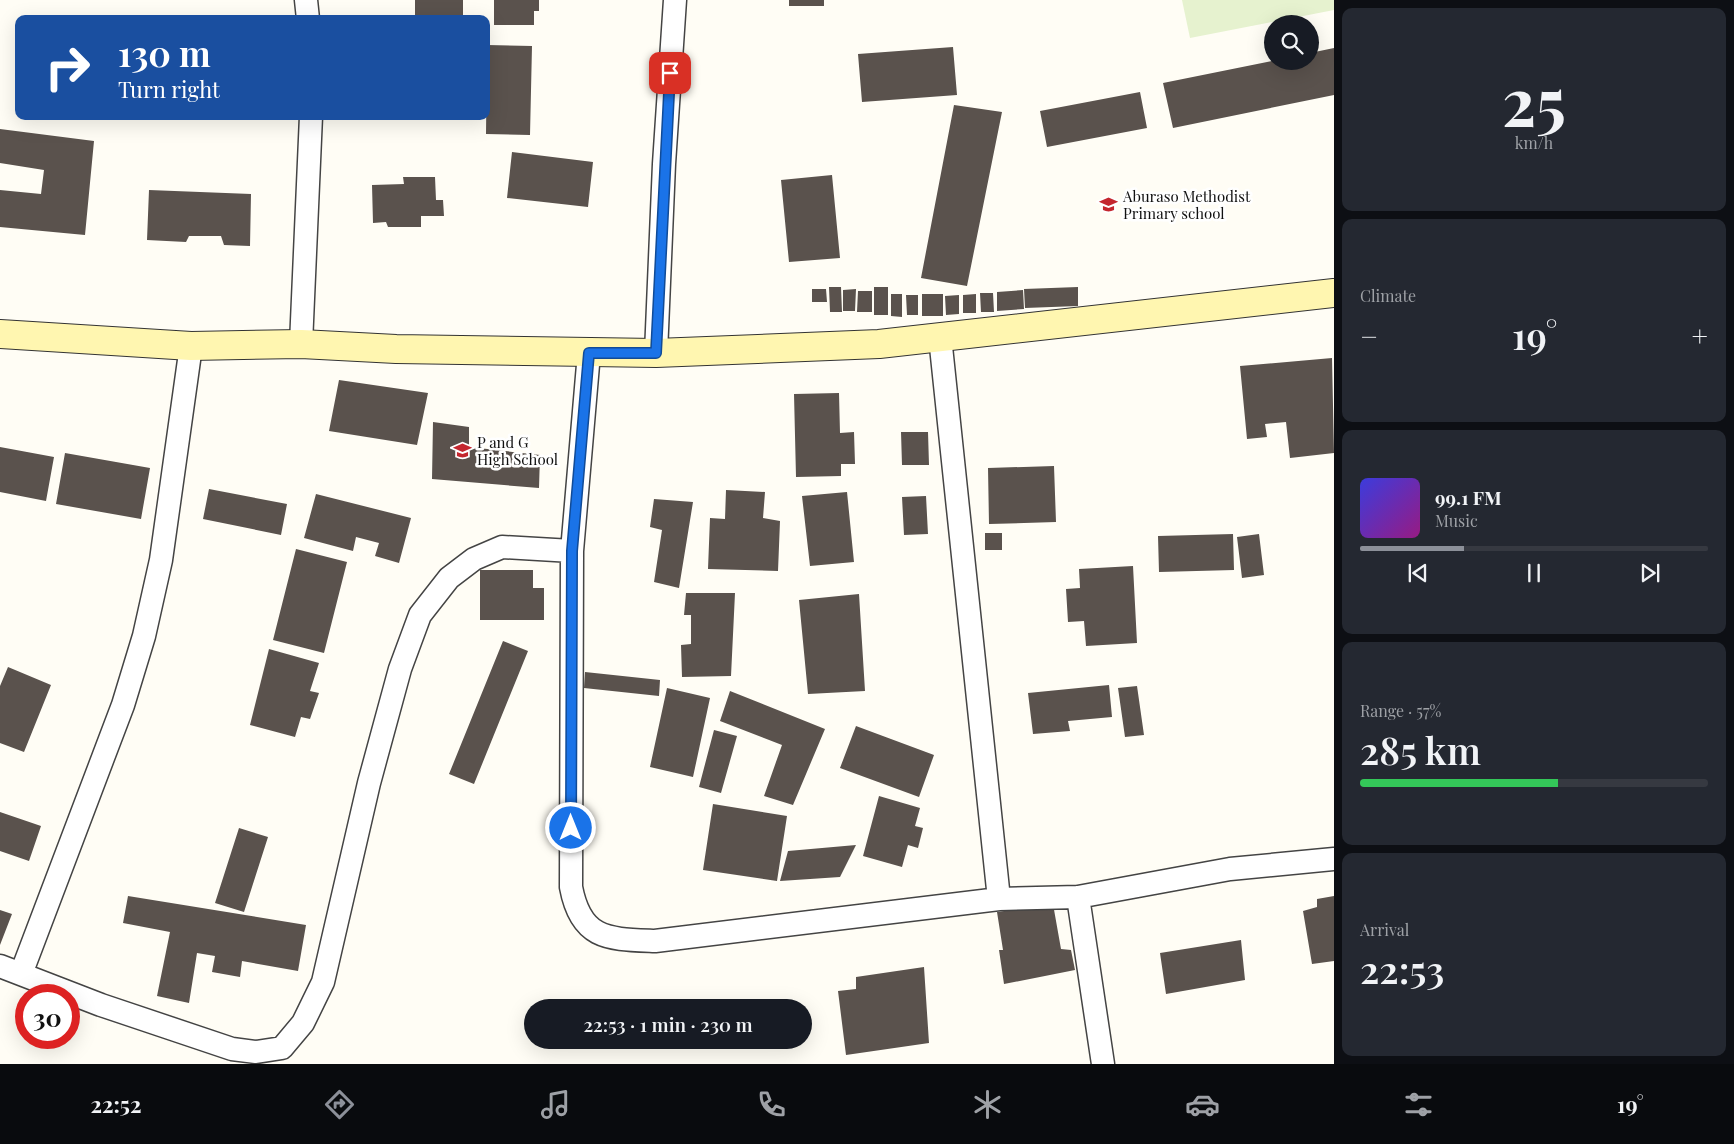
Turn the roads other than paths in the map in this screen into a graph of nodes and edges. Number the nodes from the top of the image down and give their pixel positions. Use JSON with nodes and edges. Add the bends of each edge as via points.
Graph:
{"nodes":[{"id":1,"x":306,"y":0,"type":"edge"},
{"id":2,"x":675,"y":0,"type":"edge"},
{"id":3,"x":308,"y":15,"type":"edge"},
{"id":4,"x":311,"y":120,"type":"edge"},
{"id":5,"x":1334,"y":293,"type":"edge"},
{"id":6,"x":0,"y":334,"type":"edge"},
{"id":7,"x":940,"y":337,"type":"junction"},
{"id":8,"x":301,"y":344,"type":"junction"},
{"id":9,"x":191,"y":346,"type":"junction"},
{"id":10,"x":589,"y":353,"type":"junction"},
{"id":11,"x":656,"y":353,"type":"junction"},
{"id":12,"x":572,"y":551,"type":"junction"},
{"id":13,"x":1334,"y":859,"type":"edge"},
{"id":14,"x":1078,"y":896,"type":"junction"},
{"id":15,"x":999,"y":899,"type":"junction"},
{"id":16,"x":0,"y":966,"type":"edge"},
{"id":17,"x":21,"y":974,"type":"junction"},
{"id":18,"x":1102,"y":1064,"type":"edge"}],
"edges":[{"from":1,"to":3,"type":"street"},
{"from":2,"to":11,"type":"street"},
{"from":4,"to":8,"type":"street"},
{"from":5,"to":7,"type":"street"},
{"from":6,"to":9,"type":"street"},
{"from":7,"to":11,"type":"street","via":[[879,344]]},
{"from":7,"to":15,"type":"street"},
{"from":8,"to":9,"type":"street"},
{"from":8,"to":10,"type":"street"},
{"from":9,"to":17,"type":"street","via":[[161,560],[144,636],[123,705]]},
{"from":10,"to":11,"type":"street"},
{"from":10,"to":12,"type":"street"},
{"from":12,"to":15,"type":"street","via":[[571,887],[575,909],[590,929],[614,939],[655,941]]},
{"from":12,"to":17,"type":"street","via":[[502,546],[474,559],[449,578],[420,615],[400,669],[369,783],[323,982],[303,1023],[282,1048],[256,1052],[232,1049]]},
{"from":13,"to":14,"type":"street","via":[[1230,869]]},
{"from":14,"to":15,"type":"street"},
{"from":14,"to":18,"type":"street"},
{"from":16,"to":17,"type":"street"}]}
